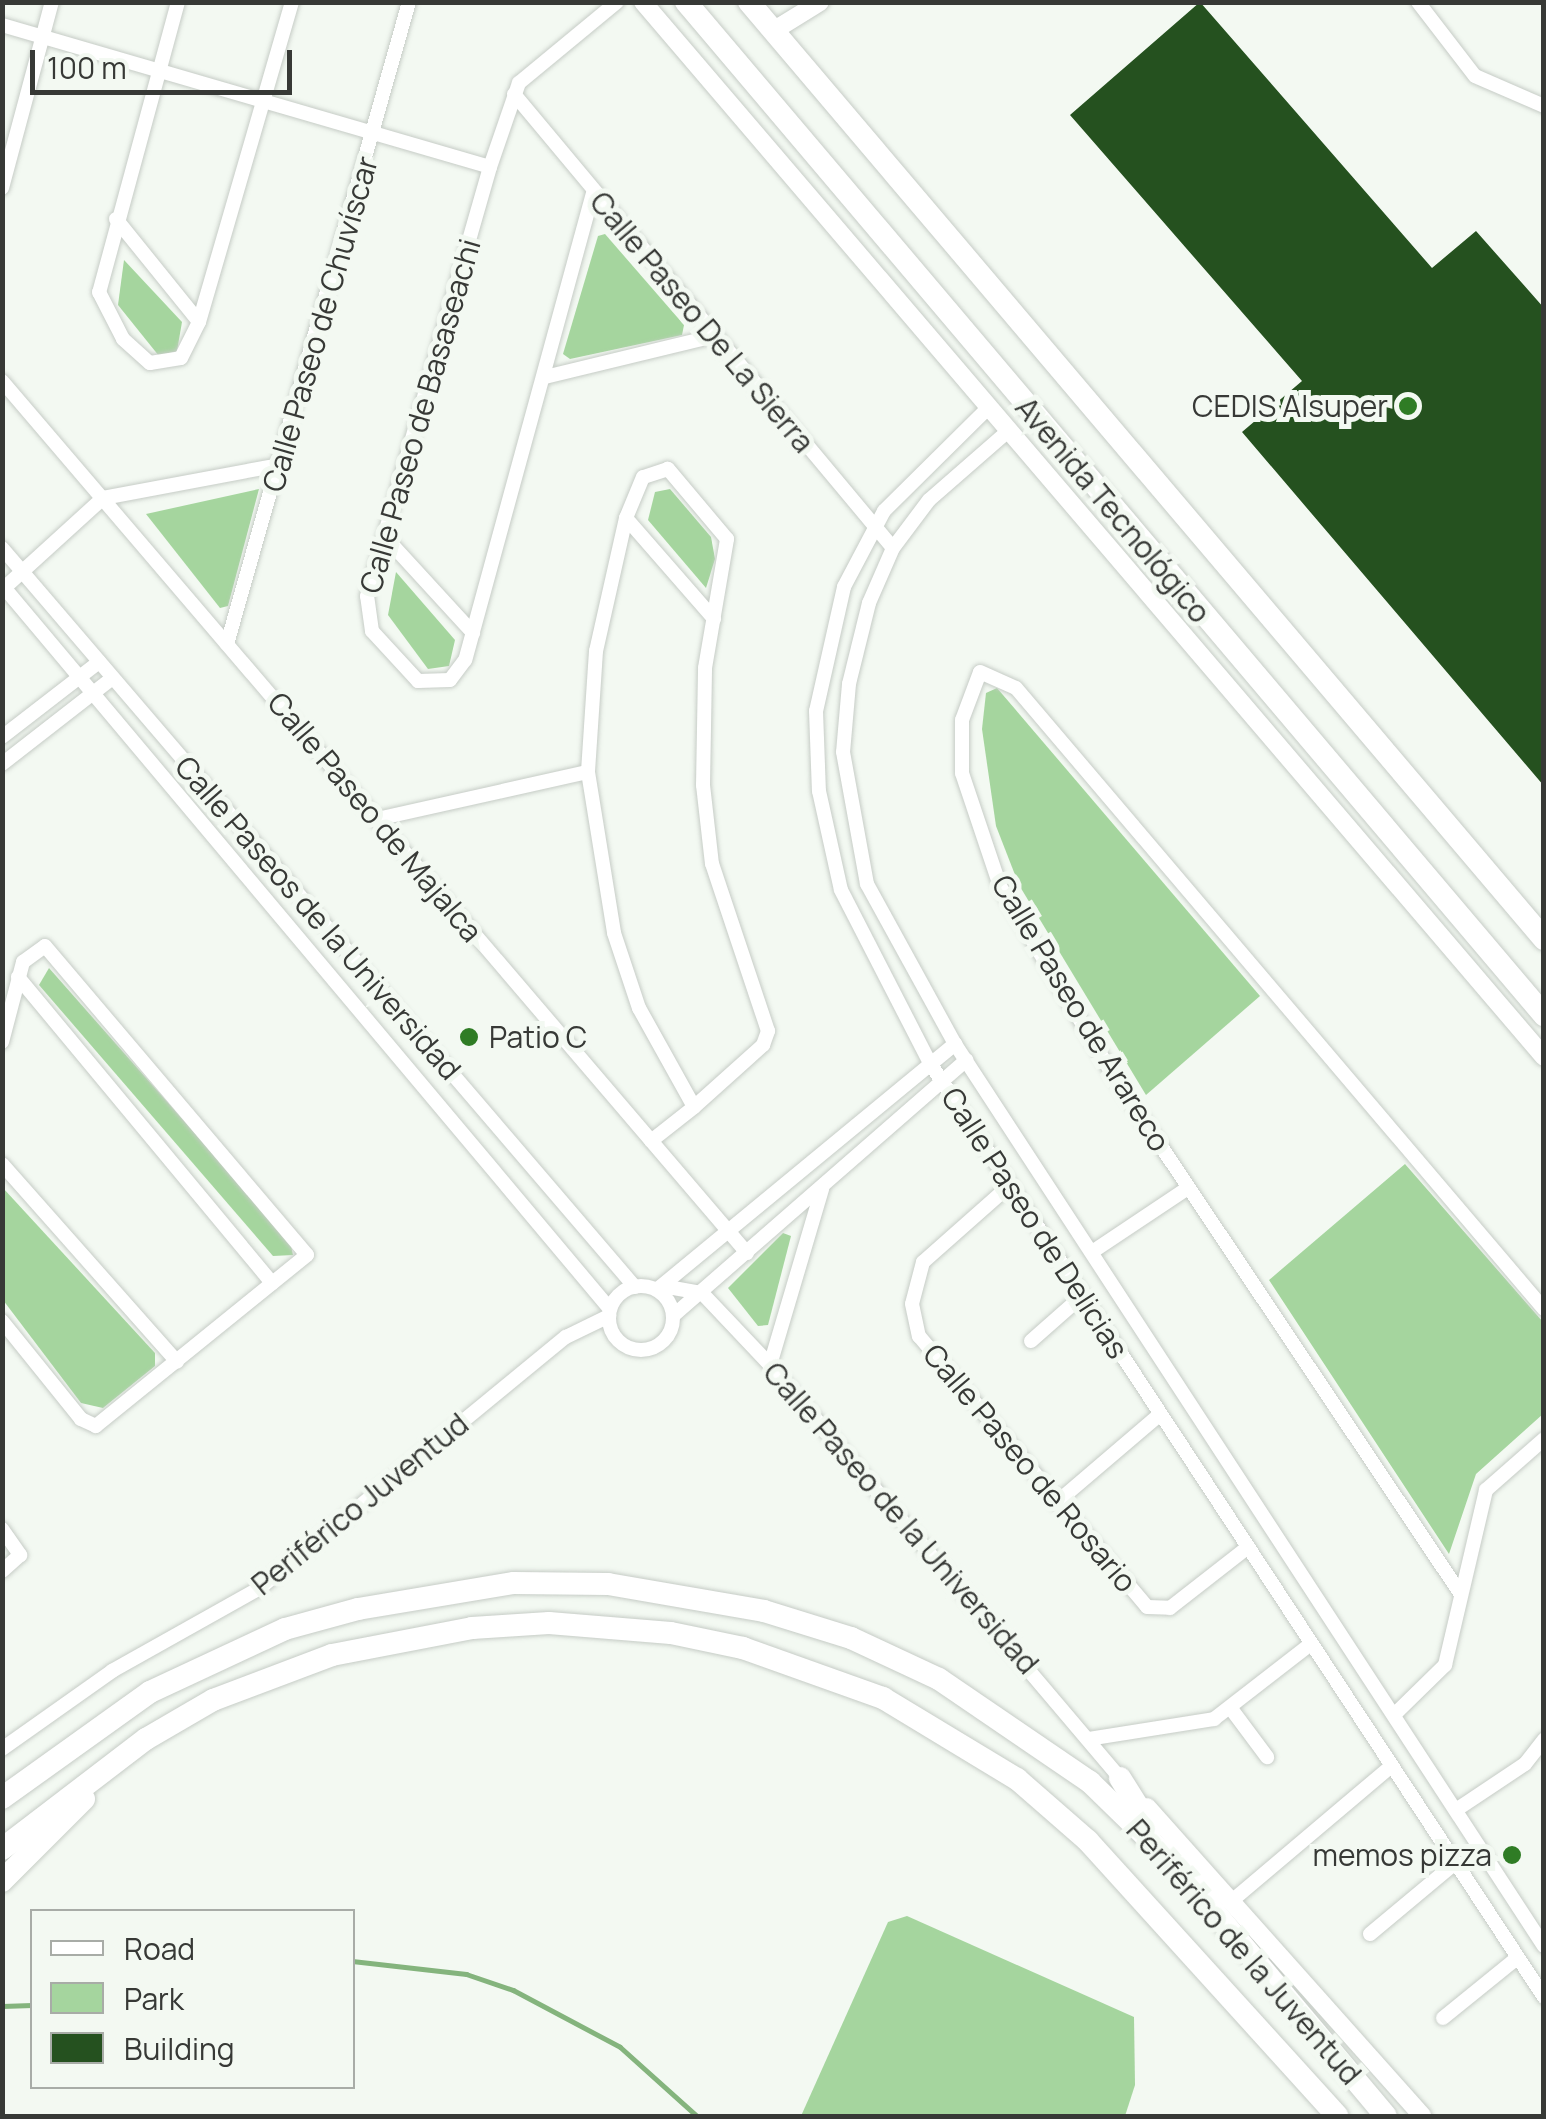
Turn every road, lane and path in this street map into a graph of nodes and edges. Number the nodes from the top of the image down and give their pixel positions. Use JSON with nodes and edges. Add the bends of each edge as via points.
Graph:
{"nodes":[{"id":1,"x":52,"y":2,"type":"edge"},
{"id":2,"x":178,"y":2,"type":"edge"},
{"id":3,"x":292,"y":2,"type":"edge"},
{"id":4,"x":409,"y":2,"type":"edge"},
{"id":5,"x":616,"y":2,"type":"edge"},
{"id":6,"x":643,"y":2,"type":"edge"},
{"id":7,"x":686,"y":2,"type":"edge"},
{"id":8,"x":820,"y":2,"type":"edge"},
{"id":9,"x":1418,"y":2,"type":"edge"},
{"id":10,"x":757,"y":5,"type":"edge"},
{"id":11,"x":2,"y":26,"type":"edge"},
{"id":12,"x":773,"y":31,"type":"junction"},
{"id":13,"x":42,"y":37,"type":"junction"},
{"id":14,"x":158,"y":70,"type":"junction"},
{"id":15,"x":514,"y":94,"type":"junction"},
{"id":16,"x":265,"y":100,"type":"junction"},
{"id":17,"x":1544,"y":106,"type":"edge"},
{"id":18,"x":376,"y":131,"type":"junction"},
{"id":19,"x":7,"y":154,"type":"edge"},
{"id":20,"x":490,"y":167,"type":"junction"},
{"id":21,"x":2,"y":188,"type":"edge"},
{"id":22,"x":593,"y":193,"type":"junction"},
{"id":23,"x":116,"y":219,"type":"junction"},
{"id":24,"x":199,"y":322,"type":"junction"},
{"id":25,"x":714,"y":336,"type":"junction"},
{"id":26,"x":545,"y":377,"type":"junction"},
{"id":27,"x":2,"y":381,"type":"edge"},
{"id":28,"x":987,"y":409,"type":"junction"},
{"id":29,"x":1006,"y":432,"type":"junction"},
{"id":30,"x":279,"y":465,"type":"junction"},
{"id":31,"x":102,"y":498,"type":"junction"},
{"id":32,"x":626,"y":518,"type":"junction"},
{"id":33,"x":873,"y":526,"type":"junction"},
{"id":34,"x":386,"y":538,"type":"junction"},
{"id":35,"x":2,"y":548,"type":"edge"},
{"id":36,"x":893,"y":548,"type":"junction"},
{"id":37,"x":23,"y":572,"type":"junction"},
{"id":38,"x":4,"y":588,"type":"edge"},
{"id":39,"x":714,"y":618,"type":"junction"},
{"id":40,"x":473,"y":633,"type":"junction"},
{"id":41,"x":227,"y":644,"type":"junction"},
{"id":42,"x":99,"y":662,"type":"junction"},
{"id":43,"x":80,"y":677,"type":"junction"},
{"id":44,"x":111,"y":679,"type":"junction"},
{"id":45,"x":93,"y":693,"type":"junction"},
{"id":46,"x":2,"y":737,"type":"edge"},
{"id":47,"x":2,"y":764,"type":"edge"},
{"id":48,"x":588,"y":772,"type":"junction"},
{"id":49,"x":377,"y":819,"type":"junction"},
{"id":50,"x":328,"y":928,"type":"junction"},
{"id":51,"x":1544,"y":939,"type":"edge"},
{"id":52,"x":309,"y":946,"type":"junction"},
{"id":53,"x":18,"y":978,"type":"junction"},
{"id":54,"x":1543,"y":1013,"type":"edge"},
{"id":55,"x":2,"y":1042,"type":"edge"},
{"id":56,"x":955,"y":1044,"type":"junction"},
{"id":57,"x":1544,"y":1057,"type":"edge"},
{"id":58,"x":966,"y":1060,"type":"junction"},
{"id":59,"x":930,"y":1063,"type":"junction"},
{"id":60,"x":942,"y":1081,"type":"junction"},
{"id":61,"x":694,"y":1107,"type":"junction"},
{"id":62,"x":652,"y":1141,"type":"junction"},
{"id":63,"x":2,"y":1164,"type":"edge"},
{"id":64,"x":548,"y":1186,"type":"junction"},
{"id":65,"x":1010,"y":1186,"type":"junction"},
{"id":66,"x":1188,"y":1188,"type":"junction"},
{"id":67,"x":822,"y":1189,"type":"junction"},
{"id":68,"x":526,"y":1204,"type":"junction"},
{"id":69,"x":730,"y":1232,"type":"junction"},
{"id":70,"x":1092,"y":1252,"type":"junction"},
{"id":71,"x":747,"y":1253,"type":"junction"},
{"id":72,"x":272,"y":1283,"type":"junction"},
{"id":73,"x":635,"y":1287,"type":"junction"},
{"id":74,"x":659,"y":1288,"type":"junction"},
{"id":75,"x":702,"y":1293,"type":"junction"},
{"id":76,"x":1082,"y":1296,"type":"junction"},
{"id":77,"x":1544,"y":1308,"type":"edge"},
{"id":78,"x":610,"y":1312,"type":"junction"},
{"id":79,"x":674,"y":1315,"type":"junction"},
{"id":80,"x":2,"y":1320,"type":"edge"},
{"id":81,"x":1032,"y":1342,"type":"dead end"},
{"id":82,"x":177,"y":1362,"type":"junction"},
{"id":83,"x":770,"y":1365,"type":"junction"},
{"id":84,"x":1159,"y":1415,"type":"junction"},
{"id":85,"x":1544,"y":1439,"type":"edge"},
{"id":86,"x":1056,"y":1502,"type":"junction"},
{"id":87,"x":2,"y":1529,"type":"edge"},
{"id":88,"x":1248,"y":1547,"type":"junction"},
{"id":89,"x":2,"y":1571,"type":"edge"},
{"id":90,"x":1460,"y":1593,"type":"junction"},
{"id":91,"x":1308,"y":1646,"type":"junction"},
{"id":92,"x":1232,"y":1710,"type":"junction"},
{"id":93,"x":1396,"y":1712,"type":"junction"},
{"id":94,"x":1088,"y":1739,"type":"junction"},
{"id":95,"x":1544,"y":1740,"type":"edge"},
{"id":96,"x":2,"y":1748,"type":"edge"},
{"id":97,"x":1267,"y":1757,"type":"dead end"},
{"id":98,"x":1389,"y":1768,"type":"junction"},
{"id":99,"x":100,"y":1776,"type":"junction"},
{"id":100,"x":1120,"y":1778,"type":"junction"},
{"id":101,"x":2,"y":1798,"type":"edge"},
{"id":102,"x":1456,"y":1810,"type":"junction"},
{"id":103,"x":2,"y":1849,"type":"edge"},
{"id":104,"x":1454,"y":1864,"type":"junction"},
{"id":105,"x":1176,"y":1866,"type":"junction"},
{"id":106,"x":2,"y":1880,"type":"edge"},
{"id":107,"x":1234,"y":1899,"type":"junction"},
{"id":108,"x":1370,"y":1934,"type":"dead end"},
{"id":109,"x":1544,"y":1946,"type":"edge"},
{"id":110,"x":1517,"y":1958,"type":"junction"},
{"id":111,"x":1544,"y":1997,"type":"edge"},
{"id":112,"x":1444,"y":2018,"type":"dead end"},
{"id":113,"x":1337,"y":2116,"type":"edge"},
{"id":114,"x":1386,"y":2116,"type":"edge"},
{"id":115,"x":1422,"y":2116,"type":"edge"}],
"edges":[{"from":1,"to":13,"type":"street"},
{"from":2,"to":14,"type":"street"},
{"from":3,"to":16,"type":"street"},
{"from":4,"to":18,"type":"street","name":"Calle Paseo de Chuvíscar"},
{"from":5,"to":15,"type":"street","name":"Calle Paseo de Basaseachi","via":[[527,74]]},
{"from":6,"to":28,"type":"street"},
{"from":7,"to":54,"type":"main road","name":"Avenida Tecnológico"},
{"from":8,"to":12,"type":"street"},
{"from":9,"to":17,"type":"street","via":[[1476,76]]},
{"from":10,"to":12,"type":"main road","name":"Avenida Tecnológico"},
{"from":11,"to":13,"type":"street"},
{"from":12,"to":51,"type":"main road","name":"Avenida Tecnológico"},
{"from":13,"to":14,"type":"street"},
{"from":13,"to":19,"type":"street"},
{"from":14,"to":16,"type":"street"},
{"from":14,"to":23,"type":"street"},
{"from":15,"to":20,"type":"street","name":"Calle Paseo de Basaseachi"},
{"from":15,"to":22,"type":"street","name":"Calle Paseo De La Sierra"},
{"from":16,"to":18,"type":"street"},
{"from":16,"to":24,"type":"street"},
{"from":18,"to":20,"type":"street"},
{"from":18,"to":30,"type":"street","name":"Calle Paseo de Chuvíscar"},
{"from":19,"to":21,"type":"street"},
{"from":20,"to":34,"type":"street","name":"Calle Paseo de Basaseachi"},
{"from":22,"to":25,"type":"street","name":"Calle Paseo De La Sierra"},
{"from":22,"to":26,"type":"street","name":"Calle Paseo de Basaseachi"},
{"from":23,"to":24,"type":"street"},
{"from":23,"to":24,"type":"street","via":[[98,292],[122,339],[150,363],[174,362]]},
{"from":25,"to":26,"type":"street"},
{"from":25,"to":33,"type":"street","name":"Calle Paseo De La Sierra"},
{"from":26,"to":40,"type":"street","name":"Calle Paseo de Basaseachi"},
{"from":27,"to":31,"type":"street","name":"Calle Paseo de Majalca"},
{"from":28,"to":29,"type":"street"},
{"from":28,"to":33,"type":"street","name":"Calle Paseo de Delicias","via":[[917,470]]},
{"from":29,"to":36,"type":"street","name":"Calle Paseo de Delicias","via":[[930,500]]},
{"from":29,"to":57,"type":"street"},
{"from":30,"to":31,"type":"street"},
{"from":30,"to":41,"type":"street","name":"Calle Paseo de Chuvíscar"},
{"from":31,"to":37,"type":"street"},
{"from":31,"to":41,"type":"street","name":"Calle Paseo de Majalca"},
{"from":32,"to":39,"type":"street"},
{"from":32,"to":39,"type":"street","via":[[643,476],[668,469],[680,475],[728,539]]},
{"from":32,"to":48,"type":"street","via":[[596,652]]},
{"from":33,"to":36,"type":"street","name":"Calle Paseo De La Sierra"},
{"from":33,"to":59,"type":"street","name":"Calle Paseo de Delicias","via":[[844,587],[821,672],[819,791],[857,932]]},
{"from":34,"to":40,"type":"street"},
{"from":34,"to":40,"type":"street","name":"Calle Paseo de Basaseachi","via":[[366,612],[383,647],[418,681],[440,683],[458,674]]},
{"from":35,"to":37,"type":"street","name":"Calle Paseos de la Universidad"},
{"from":36,"to":56,"type":"street","name":"Calle Paseo de Delicias","via":[[849,684],[846,795],[867,884]]},
{"from":37,"to":38,"type":"street"},
{"from":37,"to":42,"type":"street","name":"Calle Paseos de la Universidad"},
{"from":38,"to":43,"type":"street","name":"Calle Paseos de la Universidad"},
{"from":39,"to":61,"type":"street","via":[[701,720],[712,864],[768,1032]]},
{"from":41,"to":49,"type":"street","name":"Calle Paseo de Majalca"},
{"from":42,"to":43,"type":"street"},
{"from":42,"to":44,"type":"street","name":"Calle Paseos de la Universidad"},
{"from":43,"to":45,"type":"street","name":"Calle Paseos de la Universidad"},
{"from":43,"to":46,"type":"street"},
{"from":44,"to":45,"type":"street"},
{"from":44,"to":50,"type":"street","name":"Calle Paseos de la Universidad"},
{"from":45,"to":47,"type":"street"},
{"from":45,"to":52,"type":"street","name":"Calle Paseos de la Universidad"},
{"from":48,"to":49,"type":"street"},
{"from":48,"to":61,"type":"street","via":[[614,933],[639,1008]]},
{"from":49,"to":62,"type":"street","name":"Calle Paseo de Majalca"},
{"from":50,"to":52,"type":"street"},
{"from":50,"to":64,"type":"street","name":"Calle Paseos de la Universidad"},
{"from":52,"to":68,"type":"street","name":"Calle Paseos de la Universidad"},
{"from":53,"to":55,"type":"street"},
{"from":53,"to":72,"type":"street"},
{"from":53,"to":72,"type":"street","via":[[26,954],[40,946],[307,1255]]},
{"from":56,"to":58,"type":"street","name":"Calle Paseo de Delicias"},
{"from":56,"to":59,"type":"street"},
{"from":58,"to":60,"type":"street"},
{"from":58,"to":70,"type":"street","name":"Calle Paseo de Delicias"},
{"from":59,"to":60,"type":"street","name":"Calle Paseo de Delicias"},
{"from":59,"to":69,"type":"street"},
{"from":60,"to":65,"type":"street","name":"Calle Paseo de Delicias"},
{"from":60,"to":67,"type":"street"},
{"from":61,"to":62,"type":"street"},
{"from":62,"to":69,"type":"street","name":"Calle Paseo de Majalca"},
{"from":63,"to":82,"type":"street"},
{"from":64,"to":68,"type":"street"},
{"from":64,"to":73,"type":"street","name":"Calle Paseos de la Universidad"},
{"from":65,"to":76,"type":"street","name":"Calle Paseo de Delicias"},
{"from":65,"to":86,"type":"street","name":"Calle Paseo de Rosario","via":[[931,1251],[912,1317]]},
{"from":66,"to":70,"type":"street"},
{"from":66,"to":77,"type":"street","name":"Calle Paseo de Arareco","via":[[1000,886],[976,827],[962,773],[962,720],[973,680],[985,670],[1016,688]]},
{"from":66,"to":90,"type":"street","name":"Calle Paseo de Arareco"},
{"from":67,"to":71,"type":"street"},
{"from":67,"to":83,"type":"street"},
{"from":68,"to":78,"type":"street","name":"Calle Paseos de la Universidad"},
{"from":69,"to":71,"type":"street","name":"Calle Paseo de Majalca"},
{"from":69,"to":74,"type":"street"},
{"from":70,"to":93,"type":"street","name":"Calle Paseo de Delicias"},
{"from":71,"to":75,"type":"street"},
{"from":72,"to":82,"type":"street"},
{"from":73,"to":74,"type":"street"},
{"from":73,"to":78,"type":"street"},
{"from":74,"to":75,"type":"street"},
{"from":74,"to":79,"type":"street"},
{"from":75,"to":79,"type":"street"},
{"from":75,"to":83,"type":"street","name":"Calle Paseo de la Universidad"},
{"from":76,"to":81,"type":"street"},
{"from":76,"to":84,"type":"street","name":"Calle Paseo de Delicias"},
{"from":78,"to":79,"type":"street","via":[[614,1336],[642,1350],[669,1336]]},
{"from":78,"to":96,"type":"street","name":"Periférico Juventud","via":[[566,1338],[260,1588],[112,1671]]},
{"from":80,"to":82,"type":"street","via":[[81,1420],[96,1426]]},
{"from":83,"to":94,"type":"street","name":"Calle Paseo de la Universidad"},
{"from":84,"to":86,"type":"street"},
{"from":84,"to":88,"type":"street","name":"Calle Paseo de Delicias"},
{"from":85,"to":90,"type":"street","via":[[1486,1490]]},
{"from":86,"to":88,"type":"street","name":"Calle Paseo de Rosario","via":[[1154,1611],[1180,1602]]},
{"from":87,"to":89,"type":"street","via":[[20,1555]]},
{"from":88,"to":91,"type":"street","name":"Calle Paseo de Delicias"},
{"from":90,"to":93,"type":"street","via":[[1446,1666]]},
{"from":91,"to":92,"type":"street"},
{"from":91,"to":98,"type":"street","name":"Calle Paseo de Delicias"},
{"from":92,"to":94,"type":"street","via":[[1172,1732]]},
{"from":92,"to":97,"type":"street"},
{"from":93,"to":102,"type":"street","name":"Calle Paseo de Delicias"},
{"from":94,"to":100,"type":"street","name":"Calle Paseo de la Universidad"},
{"from":95,"to":102,"type":"street","via":[[1525,1764]]},
{"from":98,"to":104,"type":"street","name":"Calle Paseo de Delicias"},
{"from":98,"to":107,"type":"street"},
{"from":99,"to":103,"type":"main road","name":"Periférico de la Juventud"},
{"from":99,"to":106,"type":"main road","via":[[63,1824]]},
{"from":99,"to":113,"type":"main road","name":"Periférico de la Juventud","via":[[213,1700],[388,1642],[549,1623],[743,1648],[883,1698],[1030,1790],[1088,1841]]},
{"from":100,"to":105,"type":"main road"},
{"from":100,"to":107,"type":"street"},
{"from":101,"to":105,"type":"main road","name":"Periférico de la Juventud","via":[[150,1692],[285,1629],[433,1594],[608,1584],[764,1611],[852,1638],[939,1680],[1090,1782]]},
{"from":102,"to":109,"type":"street","name":"Calle Paseo de Delicias"},
{"from":104,"to":108,"type":"street"},
{"from":104,"to":110,"type":"street","name":"Calle Paseo de Delicias"},
{"from":105,"to":114,"type":"main road","name":"Periférico de la Juventud"},
{"from":107,"to":115,"type":"street"},
{"from":110,"to":111,"type":"street","name":"Calle Paseo de Delicias"},
{"from":110,"to":112,"type":"street"}]}
